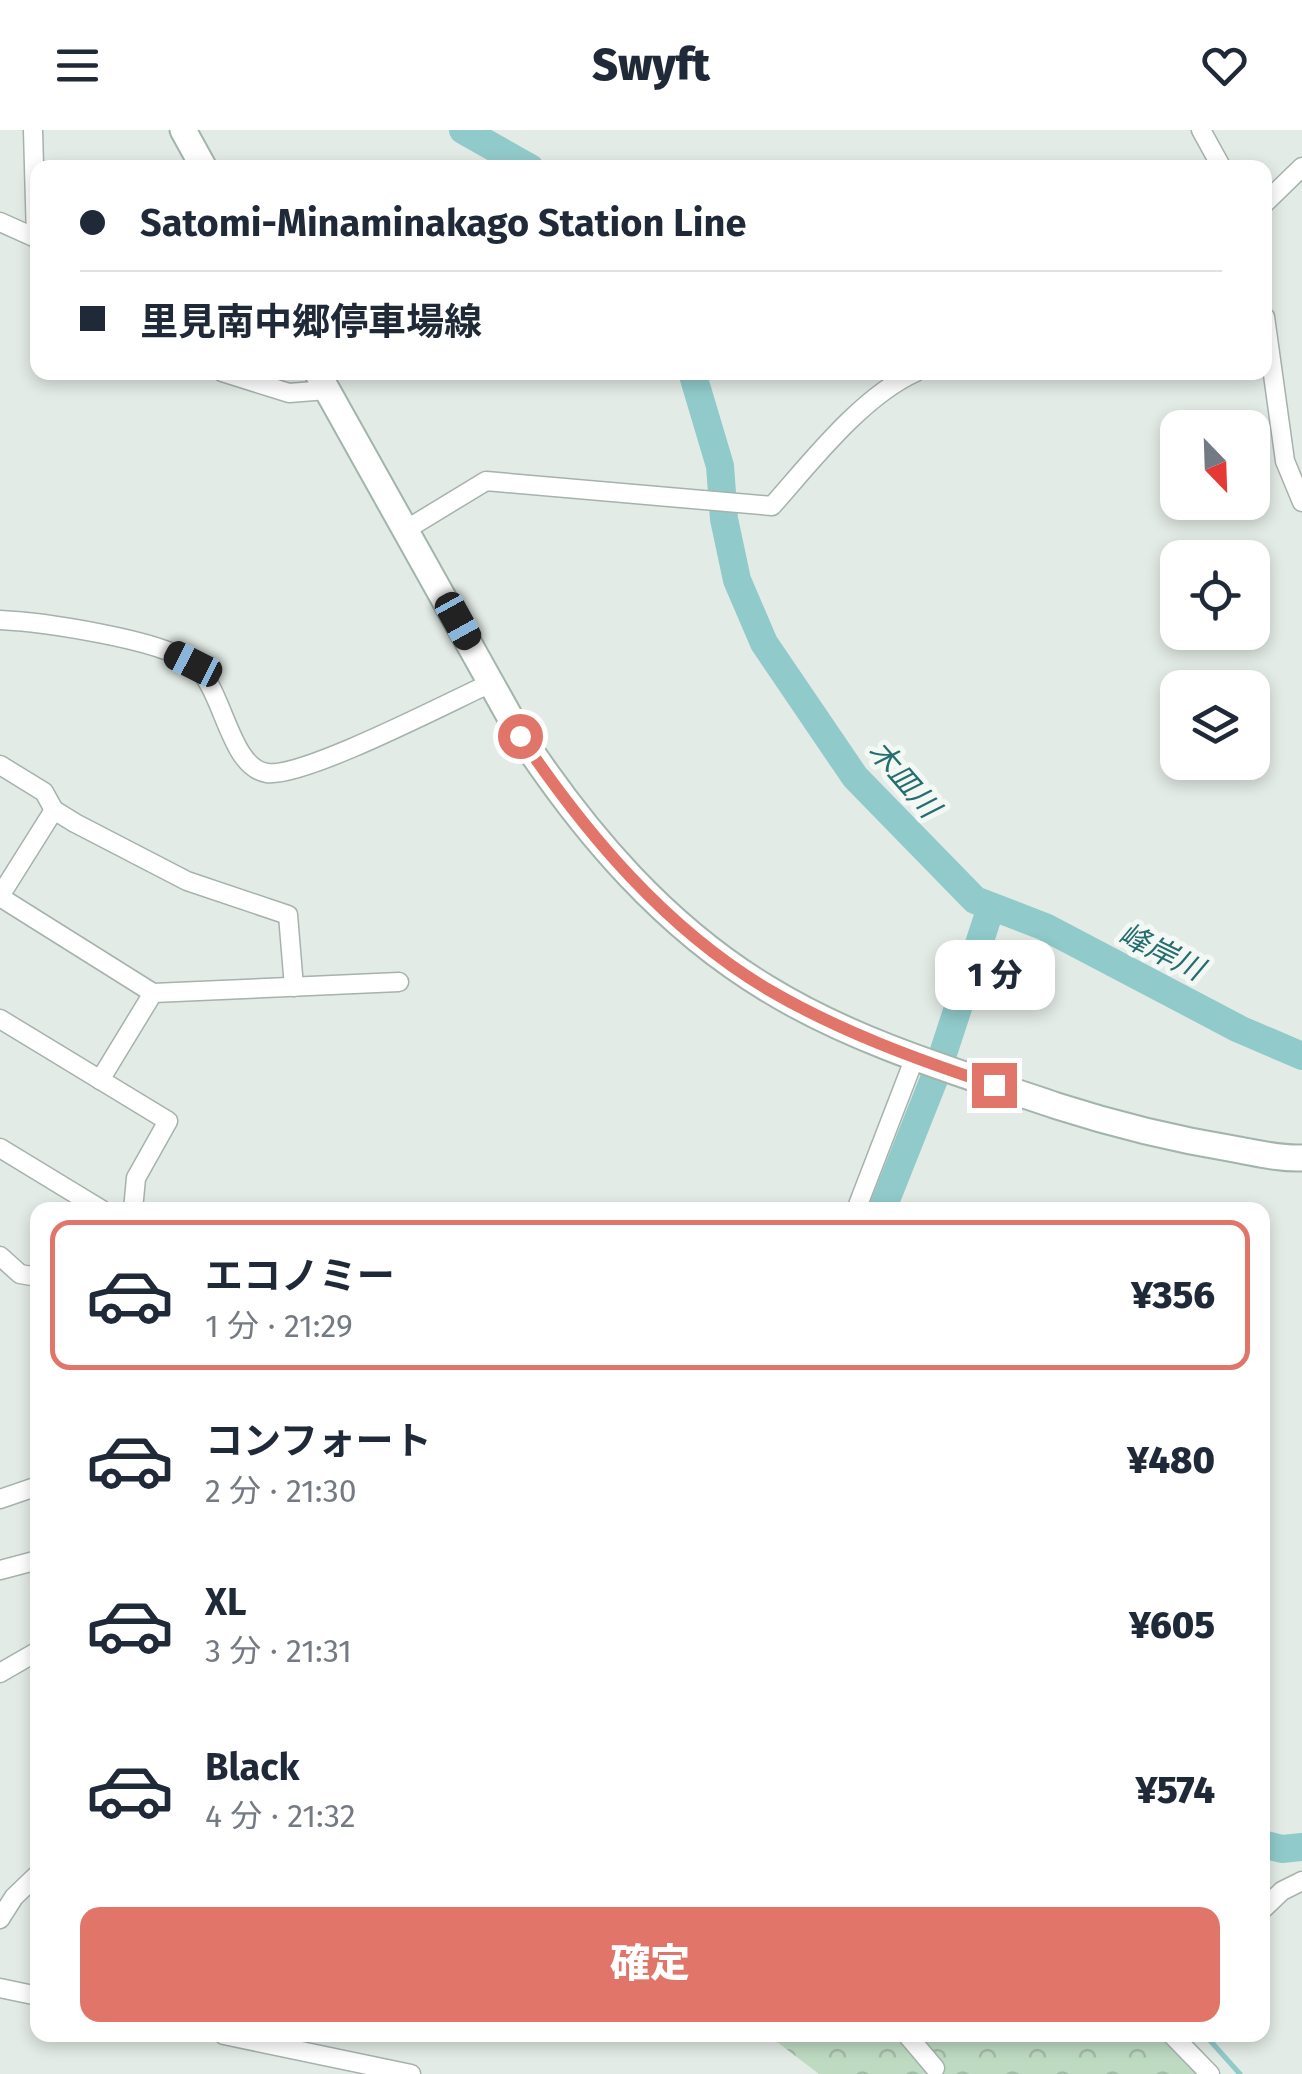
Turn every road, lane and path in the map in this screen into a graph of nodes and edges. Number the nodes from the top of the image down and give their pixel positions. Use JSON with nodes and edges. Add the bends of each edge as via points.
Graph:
{"nodes":[{"id":1,"x":33,"y":130,"type":"edge"},
{"id":2,"x":183,"y":130,"type":"edge"},
{"id":3,"x":1201,"y":130,"type":"edge"},
{"id":4,"x":34,"y":160,"type":"edge"},
{"id":5,"x":200,"y":160,"type":"edge"},
{"id":6,"x":1218,"y":160,"type":"edge"},
{"id":7,"x":1302,"y":167,"type":"edge"},
{"id":8,"x":1272,"y":196,"type":"edge"},
{"id":9,"x":0,"y":222,"type":"edge"},
{"id":10,"x":30,"y":236,"type":"edge"},
{"id":11,"x":1272,"y":368,"type":"edge"},
{"id":12,"x":247,"y":380,"type":"edge"},
{"id":13,"x":899,"y":380,"type":"edge"},
{"id":14,"x":322,"y":381,"type":"edge"},
{"id":15,"x":1302,"y":502,"type":"edge"},
{"id":16,"x":407,"y":529,"type":"junction"},
{"id":17,"x":0,"y":620,"type":"edge"},
{"id":18,"x":492,"y":682,"type":"junction"},
{"id":19,"x":0,"y":765,"type":"edge"},
{"id":20,"x":54,"y":810,"type":"junction"},
{"id":21,"x":0,"y":897,"type":"edge"},
{"id":22,"x":400,"y":982,"type":"dead end"},
{"id":23,"x":294,"y":987,"type":"junction"},
{"id":24,"x":152,"y":993,"type":"junction"},
{"id":25,"x":0,"y":1019,"type":"edge"},
{"id":26,"x":919,"y":1058,"type":"junction"},
{"id":27,"x":100,"y":1080,"type":"junction"},
{"id":28,"x":0,"y":1148,"type":"edge"},
{"id":29,"x":1302,"y":1158,"type":"edge"},
{"id":30,"x":89,"y":1202,"type":"edge"},
{"id":31,"x":134,"y":1202,"type":"edge"},
{"id":32,"x":859,"y":1202,"type":"edge"},
{"id":33,"x":0,"y":1256,"type":"edge"},
{"id":34,"x":30,"y":1276,"type":"edge"},
{"id":35,"x":30,"y":1489,"type":"edge"},
{"id":36,"x":0,"y":1499,"type":"edge"},
{"id":37,"x":30,"y":1562,"type":"edge"},
{"id":38,"x":0,"y":1570,"type":"edge"},
{"id":39,"x":30,"y":1654,"type":"edge"},
{"id":40,"x":2,"y":1664,"type":"edge"},
{"id":41,"x":30,"y":1882,"type":"edge"},
{"id":42,"x":1299,"y":1886,"type":"edge"},
{"id":43,"x":1270,"y":1905,"type":"edge"},
{"id":44,"x":0,"y":1920,"type":"edge"},
{"id":45,"x":0,"y":1988,"type":"edge"},
{"id":46,"x":30,"y":1994,"type":"edge"},
{"id":47,"x":258,"y":2042,"type":"edge"},
{"id":48,"x":913,"y":2042,"type":"edge"},
{"id":49,"x":1179,"y":2042,"type":"edge"},
{"id":50,"x":936,"y":2068,"type":"dead end"},
{"id":51,"x":411,"y":2074,"type":"edge"},
{"id":52,"x":1210,"y":2074,"type":"edge"}],
"edges":[{"from":1,"to":4,"type":"street"},
{"from":2,"to":5,"type":"main road"},
{"from":3,"to":6,"type":"street"},
{"from":7,"to":8,"type":"street"},
{"from":9,"to":10,"type":"street"},
{"from":11,"to":15,"type":"street","via":[[1285,461]]},
{"from":12,"to":14,"type":"street","via":[[288,393]]},
{"from":13,"to":16,"type":"street","via":[[863,406],[772,506],[486,481]]},
{"from":14,"to":16,"type":"main road"},
{"from":16,"to":18,"type":"main road"},
{"from":17,"to":18,"type":"street","via":[[40,622],[166,650],[193,664],[215,694],[239,750],[268,773],[319,762]]},
{"from":18,"to":26,"type":"main road","via":[[520,736],[580,820],[684,928],[770,991]]},
{"from":19,"to":20,"type":"street","via":[[44,792]]},
{"from":20,"to":21,"type":"street"},
{"from":20,"to":23,"type":"street","via":[[187,881],[288,915]]},
{"from":21,"to":24,"type":"street"},
{"from":22,"to":23,"type":"street"},
{"from":23,"to":24,"type":"street"},
{"from":24,"to":27,"type":"street"},
{"from":25,"to":27,"type":"street"},
{"from":26,"to":29,"type":"main road","via":[[1126,1128]]},
{"from":26,"to":32,"type":"street"},
{"from":27,"to":31,"type":"street","via":[[168,1122],[136,1178]]},
{"from":28,"to":30,"type":"street"},
{"from":33,"to":34,"type":"street"},
{"from":35,"to":36,"type":"street"},
{"from":37,"to":38,"type":"street"},
{"from":39,"to":40,"type":"street"},
{"from":41,"to":44,"type":"street"},
{"from":42,"to":43,"type":"street"},
{"from":45,"to":46,"type":"street"},
{"from":47,"to":51,"type":"street"},
{"from":48,"to":50,"type":"street"},
{"from":49,"to":52,"type":"street"}]}
